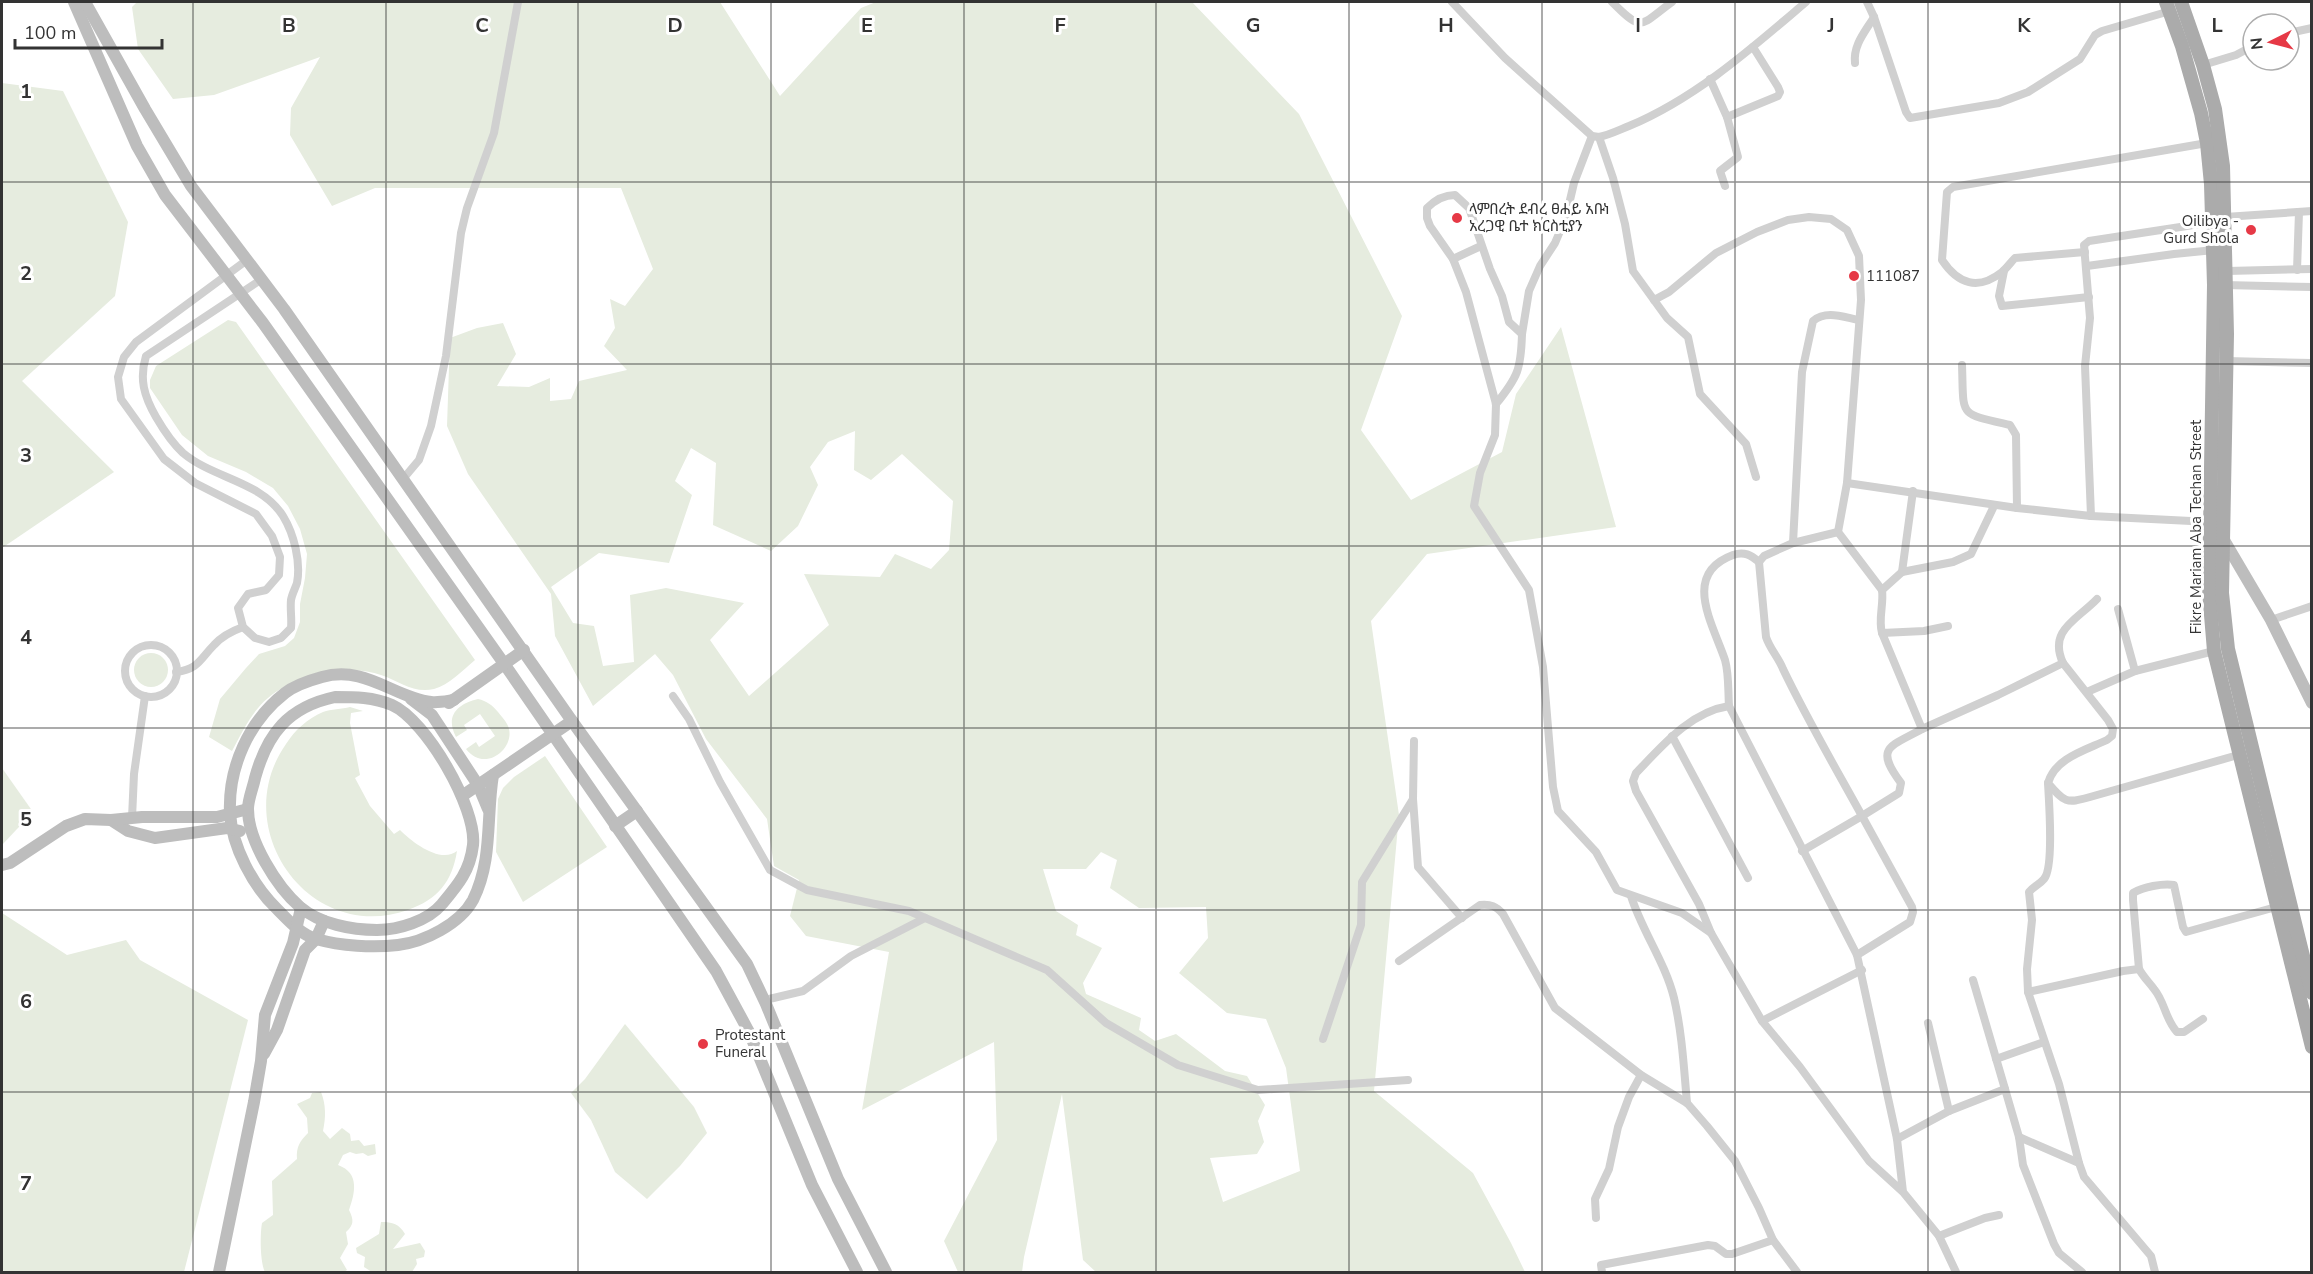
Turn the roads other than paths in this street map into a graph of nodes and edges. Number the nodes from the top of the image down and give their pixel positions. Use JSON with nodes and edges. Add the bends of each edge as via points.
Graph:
{"nodes":[{"id":1,"x":74,"y":2,"type":"edge"},
{"id":2,"x":519,"y":2,"type":"edge"},
{"id":3,"x":1452,"y":2,"type":"edge"},
{"id":4,"x":1612,"y":2,"type":"edge"},
{"id":5,"x":1672,"y":2,"type":"edge"},
{"id":6,"x":1806,"y":2,"type":"edge"},
{"id":7,"x":1867,"y":2,"type":"edge"},
{"id":8,"x":2181,"y":2,"type":"edge"},
{"id":9,"x":2168,"y":6,"type":"edge"},
{"id":10,"x":85,"y":7,"type":"edge"},
{"id":11,"x":1874,"y":17,"type":"junction"},
{"id":12,"x":1753,"y":47,"type":"junction"},
{"id":13,"x":2241,"y":52,"type":"edge"},
{"id":14,"x":1855,"y":63,"type":"dead end"},
{"id":15,"x":2203,"y":65,"type":"junction"},
{"id":16,"x":1710,"y":79,"type":"junction"},
{"id":17,"x":1727,"y":117,"type":"junction"},
{"id":18,"x":1595,"y":136,"type":"junction"},
{"id":19,"x":2207,"y":143,"type":"junction"},
{"id":20,"x":1725,"y":186,"type":"dead end"},
{"id":21,"x":2312,"y":211,"type":"edge"},
{"id":22,"x":2299,"y":212,"type":"junction"},
{"id":23,"x":2219,"y":220,"type":"junction"},
{"id":24,"x":1481,"y":246,"type":"junction"},
{"id":25,"x":2214,"y":250,"type":"junction"},
{"id":26,"x":2085,"y":252,"type":"junction"},
{"id":27,"x":1453,"y":259,"type":"junction"},
{"id":28,"x":247,"y":260,"type":"junction"},
{"id":29,"x":2087,"y":266,"type":"junction"},
{"id":30,"x":2312,"y":269,"type":"edge"},
{"id":31,"x":2297,"y":270,"type":"junction"},
{"id":32,"x":2004,"y":271,"type":"junction"},
{"id":33,"x":2227,"y":271,"type":"junction"},
{"id":34,"x":226,"y":275,"type":"junction"},
{"id":35,"x":262,"y":279,"type":"junction"},
{"id":36,"x":2220,"y":285,"type":"junction"},
{"id":37,"x":2312,"y":286,"type":"edge"},
{"id":38,"x":241,"y":293,"type":"junction"},
{"id":39,"x":2089,"y":297,"type":"junction"},
{"id":40,"x":1654,"y":300,"type":"junction"},
{"id":41,"x":1859,"y":320,"type":"junction"},
{"id":42,"x":1522,"y":334,"type":"junction"},
{"id":43,"x":2226,"y":361,"type":"junction"},
{"id":44,"x":2312,"y":363,"type":"edge"},
{"id":45,"x":1962,"y":364,"type":"dead end"},
{"id":46,"x":2219,"y":382,"type":"junction"},
{"id":47,"x":1496,"y":404,"type":"junction"},
{"id":48,"x":1756,"y":477,"type":"dead end"},
{"id":49,"x":403,"y":479,"type":"junction"},
{"id":50,"x":1847,"y":483,"type":"junction"},
{"id":51,"x":1913,"y":491,"type":"junction"},
{"id":52,"x":1994,"y":506,"type":"junction"},
{"id":53,"x":2017,"y":508,"type":"junction"},
{"id":54,"x":2091,"y":516,"type":"junction"},
{"id":55,"x":2211,"y":522,"type":"junction"},
{"id":56,"x":1838,"y":532,"type":"junction"},
{"id":57,"x":2224,"y":538,"type":"junction"},
{"id":58,"x":1793,"y":543,"type":"junction"},
{"id":59,"x":1759,"y":562,"type":"junction"},
{"id":60,"x":1902,"y":572,"type":"junction"},
{"id":61,"x":1882,"y":590,"type":"junction"},
{"id":62,"x":2097,"y":599,"type":"dead end"},
{"id":63,"x":2312,"y":606,"type":"edge"},
{"id":64,"x":2118,"y":609,"type":"dead end"},
{"id":65,"x":2271,"y":620,"type":"junction"},
{"id":66,"x":1948,"y":626,"type":"dead end"},
{"id":67,"x":243,"y":627,"type":"junction"},
{"id":68,"x":1882,"y":633,"type":"junction"},
{"id":69,"x":524,"y":650,"type":"junction"},
{"id":70,"x":2214,"y":651,"type":"junction"},
{"id":71,"x":2063,"y":663,"type":"junction"},
{"id":72,"x":505,"y":665,"type":"junction"},
{"id":73,"x":2135,"y":671,"type":"junction"},
{"id":74,"x":176,"y":672,"type":"junction"},
{"id":75,"x":2087,"y":692,"type":"junction"},
{"id":76,"x":404,"y":694,"type":"junction"},
{"id":77,"x":145,"y":696,"type":"junction"},
{"id":78,"x":673,"y":696,"type":"dead end"},
{"id":79,"x":454,"y":700,"type":"junction"},
{"id":80,"x":2312,"y":703,"type":"edge"},
{"id":81,"x":1729,"y":706,"type":"junction"},
{"id":82,"x":432,"y":715,"type":"junction"},
{"id":83,"x":572,"y":721,"type":"junction"},
{"id":84,"x":418,"y":725,"type":"junction"},
{"id":85,"x":1922,"y":729,"type":"junction"},
{"id":86,"x":554,"y":735,"type":"junction"},
{"id":87,"x":1672,"y":736,"type":"junction"},
{"id":88,"x":1414,"y":741,"type":"dead end"},
{"id":89,"x":2238,"y":755,"type":"junction"},
{"id":90,"x":493,"y":775,"type":"junction"},
{"id":91,"x":2048,"y":783,"type":"junction"},
{"id":92,"x":478,"y":785,"type":"junction"},
{"id":93,"x":462,"y":796,"type":"junction"},
{"id":94,"x":1413,"y":799,"type":"junction"},
{"id":95,"x":248,"y":809,"type":"junction"},
{"id":96,"x":637,"y":811,"type":"junction"},
{"id":97,"x":489,"y":812,"type":"junction"},
{"id":98,"x":230,"y":814,"type":"junction"},
{"id":99,"x":1862,"y":816,"type":"junction"},
{"id":100,"x":132,"y":818,"type":"junction"},
{"id":101,"x":111,"y":820,"type":"junction"},
{"id":102,"x":615,"y":826,"type":"junction"},
{"id":103,"x":234,"y":829,"type":"junction"},
{"id":104,"x":253,"y":833,"type":"junction"},
{"id":105,"x":1802,"y":851,"type":"junction"},
{"id":106,"x":2,"y":865,"type":"edge"},
{"id":107,"x":1748,"y":878,"type":"dead end"},
{"id":108,"x":1631,"y":896,"type":"junction"},
{"id":109,"x":2277,"y":907,"type":"junction"},
{"id":110,"x":301,"y":908,"type":"junction"},
{"id":111,"x":925,"y":918,"type":"junction"},
{"id":112,"x":1462,"y":918,"type":"junction"},
{"id":113,"x":324,"y":921,"type":"junction"},
{"id":114,"x":297,"y":929,"type":"junction"},
{"id":115,"x":1711,"y":933,"type":"junction"},
{"id":116,"x":316,"y":939,"type":"junction"},
{"id":117,"x":1857,"y":955,"type":"junction"},
{"id":118,"x":1399,"y":961,"type":"dead end"},
{"id":119,"x":2139,"y":969,"type":"junction"},
{"id":120,"x":1862,"y":970,"type":"junction"},
{"id":121,"x":1973,"y":980,"type":"dead end"},
{"id":122,"x":2028,"y":992,"type":"junction"},
{"id":123,"x":2312,"y":993,"type":"edge"},
{"id":124,"x":765,"y":1000,"type":"junction"},
{"id":125,"x":2203,"y":1019,"type":"dead end"},
{"id":126,"x":1762,"y":1021,"type":"junction"},
{"id":127,"x":1928,"y":1023,"type":"dead end"},
{"id":128,"x":1323,"y":1039,"type":"dead end"},
{"id":129,"x":2044,"y":1041,"type":"junction"},
{"id":130,"x":2312,"y":1047,"type":"edge"},
{"id":131,"x":1996,"y":1059,"type":"junction"},
{"id":132,"x":261,"y":1061,"type":"junction"},
{"id":133,"x":1641,"y":1075,"type":"junction"},
{"id":134,"x":1408,"y":1080,"type":"dead end"},
{"id":135,"x":2005,"y":1089,"type":"junction"},
{"id":136,"x":1687,"y":1103,"type":"junction"},
{"id":137,"x":1949,"y":1111,"type":"junction"},
{"id":138,"x":2019,"y":1137,"type":"junction"},
{"id":139,"x":1897,"y":1139,"type":"junction"},
{"id":140,"x":2079,"y":1163,"type":"junction"},
{"id":141,"x":1903,"y":1192,"type":"junction"},
{"id":142,"x":1999,"y":1215,"type":"dead end"},
{"id":143,"x":1596,"y":1218,"type":"dead end"},
{"id":144,"x":1939,"y":1236,"type":"junction"},
{"id":145,"x":1773,"y":1240,"type":"junction"},
{"id":146,"x":219,"y":1272,"type":"edge"},
{"id":147,"x":857,"y":1272,"type":"edge"},
{"id":148,"x":886,"y":1272,"type":"edge"},
{"id":149,"x":1602,"y":1272,"type":"edge"},
{"id":150,"x":1797,"y":1272,"type":"edge"},
{"id":151,"x":1956,"y":1272,"type":"edge"},
{"id":152,"x":2082,"y":1272,"type":"edge"},
{"id":153,"x":2155,"y":1272,"type":"edge"}],
"edges":[{"from":1,"to":10,"type":"main road"},
{"from":2,"to":49,"type":"street","via":[[494,133],[461,233],[446,356],[431,426],[418,460]]},
{"from":3,"to":18,"type":"street","via":[[1506,58]]},
{"from":4,"to":5,"type":"street","via":[[1638,24]]},
{"from":6,"to":12,"type":"street"},
{"from":7,"to":11,"type":"street"},
{"from":8,"to":15,"type":"main road","name":"Fikre Mariam Aba Techan Street"},
{"from":9,"to":11,"type":"street","via":[[2095,35],[2080,59],[2028,92],[1999,103],[1910,118]]},
{"from":9,"to":19,"type":"main road","name":"Fikre Mariam Aba Techan Street","via":[[2193,79]]},
{"from":10,"to":28,"type":"main road","via":[[172,156]]},
{"from":10,"to":34,"type":"main road","via":[[137,146],[153,175]]},
{"from":11,"to":14,"type":"street","via":[[1856,45]]},
{"from":12,"to":16,"type":"street"},
{"from":12,"to":17,"type":"street","via":[[1780,92]]},
{"from":13,"to":15,"type":"street"},
{"from":15,"to":23,"type":"main road","name":"Fikre Mariam Aba Techan Street","via":[[2220,137]]},
{"from":16,"to":17,"type":"street"},
{"from":16,"to":18,"type":"street","via":[[1651,117]]},
{"from":17,"to":20,"type":"street","via":[[1738,158],[1720,171]]},
{"from":18,"to":40,"type":"street","via":[[1613,178],[1633,271]]},
{"from":18,"to":42,"type":"street","via":[[1574,183],[1555,243],[1529,291]]},
{"from":19,"to":23,"type":"main road","name":"Fikre Mariam Aba Techan Street"},
{"from":19,"to":32,"type":"street","via":[[1953,187],[1947,192],[1942,260],[1957,276],[1973,284],[1988,282]]},
{"from":21,"to":22,"type":"street"},
{"from":22,"to":23,"type":"street"},
{"from":22,"to":31,"type":"street"},
{"from":23,"to":25,"type":"main road","name":"Fikre Mariam Aba Techan Street"},
{"from":23,"to":26,"type":"street","via":[[2089,241],[2084,245]]},
{"from":23,"to":33,"type":"main road","name":"Fikre Mariam Aba Techan Street"},
{"from":24,"to":27,"type":"street"},
{"from":24,"to":27,"type":"street","via":[[1469,208],[1455,195],[1446,195],[1426,208],[1426,213],[1430,226]]},
{"from":24,"to":42,"type":"street","via":[[1509,322]]},
{"from":25,"to":29,"type":"street"},
{"from":25,"to":36,"type":"main road","name":"Fikre Mariam Aba Techan Street"},
{"from":26,"to":29,"type":"street"},
{"from":26,"to":32,"type":"street","via":[[2015,258]]},
{"from":27,"to":47,"type":"street"},
{"from":28,"to":34,"type":"street"},
{"from":28,"to":35,"type":"main road"},
{"from":29,"to":39,"type":"street"},
{"from":30,"to":31,"type":"street"},
{"from":31,"to":33,"type":"street"},
{"from":32,"to":39,"type":"street","via":[[1999,296],[2002,306]]},
{"from":33,"to":36,"type":"main road","name":"Fikre Mariam Aba Techan Street"},
{"from":34,"to":38,"type":"main road"},
{"from":34,"to":67,"type":"street","via":[[136,342],[124,357],[118,377],[121,399],[164,459],[195,483],[256,514],[272,536],[280,557],[279,575],[266,590],[248,594],[238,608]]},
{"from":35,"to":38,"type":"street"},
{"from":35,"to":49,"type":"main road"},
{"from":36,"to":37,"type":"street"},
{"from":36,"to":43,"type":"main road","name":"Fikre Mariam Aba Techan Street"},
{"from":36,"to":46,"type":"main road","name":"Fikre Mariam Aba Techan Street"},
{"from":38,"to":67,"type":"street","via":[[146,356],[142,369],[148,404],[183,453],[269,499],[284,517],[298,561],[291,628],[281,638],[269,642],[255,638]]},
{"from":38,"to":72,"type":"main road"},
{"from":39,"to":54,"type":"street","via":[[2085,366]]},
{"from":40,"to":41,"type":"street","via":[[1716,253],[1757,232],[1788,220],[1831,219],[1847,230],[1859,256]]},
{"from":40,"to":48,"type":"street","via":[[1689,337],[1700,394],[1746,444]]},
{"from":41,"to":50,"type":"street"},
{"from":41,"to":58,"type":"street","via":[[1826,315],[1813,321],[1802,372]]},
{"from":42,"to":47,"type":"street","via":[[1521,362],[1513,383]]},
{"from":43,"to":44,"type":"street"},
{"from":43,"to":46,"type":"main road","name":"Fikre Mariam Aba Techan Street"},
{"from":45,"to":53,"type":"street","via":[[1967,412],[2014,428]]},
{"from":46,"to":55,"type":"main road","name":"Fikre Mariam Aba Techan Street"},
{"from":46,"to":57,"type":"main road","name":"Fikre Mariam Aba Techan Street"},
{"from":47,"to":108,"type":"street","via":[[1495,435],[1479,472],[1474,506],[1529,590],[1543,667],[1558,811],[1596,852],[1617,890]]},
{"from":49,"to":69,"type":"main road"},
{"from":50,"to":51,"type":"street"},
{"from":50,"to":56,"type":"street"},
{"from":51,"to":52,"type":"street"},
{"from":51,"to":60,"type":"street"},
{"from":52,"to":53,"type":"street"},
{"from":52,"to":60,"type":"street","via":[[1971,554],[1953,562]]},
{"from":53,"to":54,"type":"street"},
{"from":54,"to":55,"type":"street"},
{"from":55,"to":57,"type":"main road"},
{"from":55,"to":70,"type":"main road","name":"Fikre Mariam Aba Techan Street","via":[[2209,591]]},
{"from":56,"to":58,"type":"street"},
{"from":56,"to":61,"type":"street"},
{"from":57,"to":65,"type":"main road"},
{"from":57,"to":123,"type":"main road","name":"Fikre Mariam Aba Techan Street","via":[[2222,593],[2228,649]]},
{"from":58,"to":59,"type":"street"},
{"from":59,"to":81,"type":"street","via":[[1748,554],[1731,556],[1705,579],[1708,618],[1726,667]]},
{"from":59,"to":99,"type":"street","via":[[1769,647]]},
{"from":60,"to":61,"type":"street"},
{"from":61,"to":68,"type":"street"},
{"from":62,"to":71,"type":"street","via":[[2059,637]]},
{"from":63,"to":65,"type":"street"},
{"from":64,"to":73,"type":"street"},
{"from":65,"to":80,"type":"main road"},
{"from":66,"to":68,"type":"street"},
{"from":67,"to":74,"type":"street","via":[[214,644],[196,667]]},
{"from":68,"to":85,"type":"street"},
{"from":69,"to":72,"type":"main road"},
{"from":69,"to":83,"type":"main road"},
{"from":70,"to":73,"type":"street"},
{"from":70,"to":89,"type":"main road","name":"Fikre Mariam Aba Techan Street"},
{"from":71,"to":75,"type":"street"},
{"from":71,"to":85,"type":"street"},
{"from":72,"to":79,"type":"main road"},
{"from":72,"to":86,"type":"main road"},
{"from":73,"to":75,"type":"street"},
{"from":74,"to":77,"type":"street","via":[[166,692]]},
{"from":74,"to":77,"type":"street","via":[[174,659],[162,647],[147,645],[132,652],[125,675],[133,690]]},
{"from":75,"to":91,"type":"street","via":[[2108,720],[2112,736],[2058,765]]},
{"from":76,"to":79,"type":"main road","via":[[432,702]]},
{"from":76,"to":82,"type":"main road"},
{"from":76,"to":98,"type":"main road","via":[[376,680],[354,675],[324,676],[286,692],[260,718],[240,750]]},
{"from":77,"to":100,"type":"street"},
{"from":78,"to":111,"type":"street","via":[[770,870],[807,890],[909,911]]},
{"from":79,"to":82,"type":"main road"},
{"from":81,"to":87,"type":"street","via":[[1695,719]]},
{"from":81,"to":105,"type":"street"},
{"from":82,"to":84,"type":"main road"},
{"from":82,"to":92,"type":"main road"},
{"from":83,"to":86,"type":"main road"},
{"from":83,"to":96,"type":"main road"},
{"from":84,"to":93,"type":"main road","via":[[434,745]]},
{"from":84,"to":95,"type":"main road","via":[[394,706],[373,698],[334,697],[316,701],[292,713],[271,737],[260,759]]},
{"from":85,"to":99,"type":"street","via":[[1888,752],[1888,765],[1901,783],[1899,793]]},
{"from":86,"to":90,"type":"main road"},
{"from":86,"to":102,"type":"main road"},
{"from":87,"to":107,"type":"street"},
{"from":87,"to":115,"type":"street","via":[[1635,773],[1633,781]]},
{"from":88,"to":94,"type":"street"},
{"from":89,"to":91,"type":"street","via":[[2072,802],[2063,800]]},
{"from":89,"to":109,"type":"main road","name":"Fikre Mariam Aba Techan Street"},
{"from":90,"to":92,"type":"main road"},
{"from":90,"to":97,"type":"main road"},
{"from":91,"to":122,"type":"street","via":[[2048,873],[2029,892],[2032,920]]},
{"from":92,"to":93,"type":"main road"},
{"from":92,"to":97,"type":"main road"},
{"from":93,"to":113,"type":"main road","via":[[473,844],[465,877],[438,909],[390,930],[362,930]]},
{"from":94,"to":112,"type":"street","via":[[1418,867]]},
{"from":94,"to":128,"type":"street","via":[[1362,882],[1361,925]]},
{"from":95,"to":98,"type":"main road"},
{"from":95,"to":104,"type":"main road"},
{"from":96,"to":102,"type":"main road"},
{"from":96,"to":124,"type":"main road","via":[[747,964]]},
{"from":97,"to":116,"type":"main road","via":[[485,872],[471,902],[448,926],[413,944],[376,948]]},
{"from":98,"to":100,"type":"main road"},
{"from":98,"to":103,"type":"main road"},
{"from":99,"to":105,"type":"street"},
{"from":99,"to":117,"type":"street","via":[[1913,912],[1911,922]]},
{"from":100,"to":101,"type":"main road"},
{"from":101,"to":103,"type":"main road","via":[[129,831],[155,838]]},
{"from":101,"to":106,"type":"main road","via":[[85,819],[66,826]]},
{"from":102,"to":147,"type":"main road","via":[[733,999],[812,1185]]},
{"from":103,"to":104,"type":"main road"},
{"from":103,"to":114,"type":"main road","via":[[244,863],[265,898]]},
{"from":104,"to":110,"type":"main road","via":[[264,861]]},
{"from":105,"to":117,"type":"street"},
{"from":108,"to":115,"type":"street","via":[[1682,913]]},
{"from":108,"to":136,"type":"street","via":[[1674,998]]},
{"from":109,"to":119,"type":"street","via":[[2186,932],[2174,885],[2139,890],[2133,893]]},
{"from":109,"to":130,"type":"main road","name":"Fikre Mariam Aba Techan Street"},
{"from":110,"to":113,"type":"main road"},
{"from":110,"to":114,"type":"main road"},
{"from":111,"to":124,"type":"street","via":[[851,956],[802,991]]},
{"from":111,"to":134,"type":"street","via":[[1047,970],[1106,1023],[1178,1065],[1258,1090]]},
{"from":112,"to":118,"type":"street"},
{"from":112,"to":133,"type":"street","via":[[1480,905],[1496,906],[1555,1008]]},
{"from":113,"to":116,"type":"main road"},
{"from":114,"to":116,"type":"main road"},
{"from":114,"to":132,"type":"main road","via":[[265,1015]]},
{"from":115,"to":126,"type":"street"},
{"from":116,"to":132,"type":"main road","via":[[305,950],[277,1030]]},
{"from":117,"to":120,"type":"street"},
{"from":119,"to":122,"type":"street"},
{"from":119,"to":125,"type":"street","via":[[2154,988],[2177,1032],[2184,1032]]},
{"from":120,"to":126,"type":"street"},
{"from":120,"to":139,"type":"street"},
{"from":121,"to":131,"type":"street"},
{"from":122,"to":129,"type":"street"},
{"from":124,"to":148,"type":"main road","via":[[834,1170]]},
{"from":126,"to":141,"type":"street","via":[[1869,1161]]},
{"from":127,"to":137,"type":"street"},
{"from":129,"to":131,"type":"street"},
{"from":129,"to":140,"type":"street"},
{"from":131,"to":135,"type":"street"},
{"from":132,"to":146,"type":"main road"},
{"from":133,"to":136,"type":"street"},
{"from":133,"to":143,"type":"street","via":[[1629,1097],[1609,1169],[1595,1199]]},
{"from":135,"to":137,"type":"street"},
{"from":135,"to":138,"type":"street"},
{"from":136,"to":145,"type":"street","via":[[1735,1161]]},
{"from":137,"to":139,"type":"street"},
{"from":138,"to":140,"type":"street"},
{"from":138,"to":152,"type":"street","via":[[2026,1174],[2054,1244]]},
{"from":139,"to":141,"type":"street"},
{"from":140,"to":153,"type":"street","via":[[2084,1178],[2151,1256]]},
{"from":141,"to":144,"type":"street"},
{"from":142,"to":144,"type":"street"},
{"from":144,"to":151,"type":"street"},
{"from":145,"to":149,"type":"street","via":[[1732,1254],[1715,1246],[1695,1246],[1601,1265]]},
{"from":145,"to":150,"type":"street"}]}
